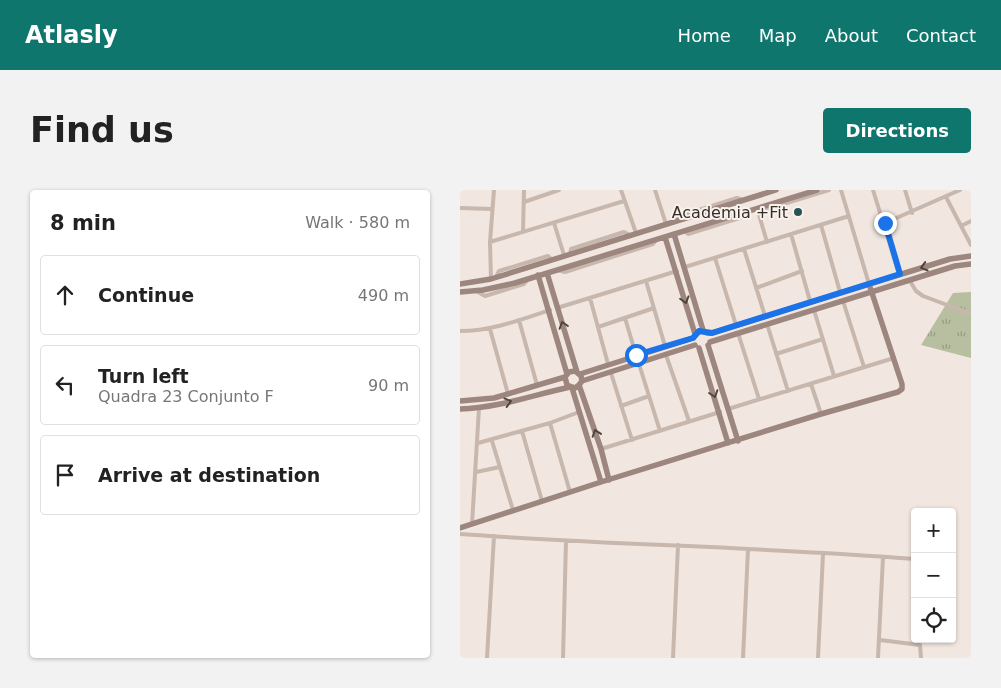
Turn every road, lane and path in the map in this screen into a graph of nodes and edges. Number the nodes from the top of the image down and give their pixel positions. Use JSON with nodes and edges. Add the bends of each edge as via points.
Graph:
{"nodes":[{"id":1,"x":494,"y":190,"type":"edge"},
{"id":2,"x":524,"y":190,"type":"edge"},
{"id":3,"x":557,"y":190,"type":"edge"},
{"id":4,"x":621,"y":190,"type":"edge"},
{"id":5,"x":656,"y":190,"type":"edge"},
{"id":6,"x":751,"y":190,"type":"edge"},
{"id":7,"x":777,"y":190,"type":"edge"},
{"id":8,"x":817,"y":190,"type":"edge"},
{"id":9,"x":829,"y":190,"type":"edge"},
{"id":10,"x":841,"y":190,"type":"edge"},
{"id":11,"x":873,"y":190,"type":"edge"},
{"id":12,"x":905,"y":190,"type":"edge"},
{"id":13,"x":960,"y":190,"type":"edge"},
{"id":14,"x":758,"y":194,"type":"edge"},
{"id":15,"x":946,"y":197,"type":"junction"},
{"id":16,"x":743,"y":200,"type":"junction"},
{"id":17,"x":624,"y":201,"type":"junction"},
{"id":18,"x":781,"y":201,"type":"junction"},
{"id":19,"x":524,"y":202,"type":"junction"},
{"id":20,"x":759,"y":207,"type":"junction"},
{"id":21,"x":460,"y":208,"type":"edge"},
{"id":22,"x":492,"y":209,"type":"junction"},
{"id":23,"x":710,"y":210,"type":"junction"},
{"id":24,"x":749,"y":210,"type":"junction"},
{"id":25,"x":912,"y":213,"type":"junction"},
{"id":26,"x":849,"y":216,"type":"junction"},
{"id":27,"x":713,"y":221,"type":"junction"},
{"id":28,"x":971,"y":221,"type":"edge"},
{"id":29,"x":674,"y":222,"type":"junction"},
{"id":30,"x":554,"y":223,"type":"junction"},
{"id":31,"x":885,"y":223,"type":"junction"},
{"id":32,"x":666,"y":224,"type":"junction"},
{"id":33,"x":821,"y":225,"type":"junction"},
{"id":34,"x":961,"y":226,"type":"junction"},
{"id":35,"x":684,"y":231,"type":"junction"},
{"id":36,"x":522,"y":232,"type":"junction"},
{"id":37,"x":633,"y":234,"type":"junction"},
{"id":38,"x":674,"y":234,"type":"junction"},
{"id":39,"x":791,"y":234,"type":"junction"},
{"id":40,"x":665,"y":236,"type":"junction"},
{"id":41,"x":656,"y":239,"type":"junction"},
{"id":42,"x":490,"y":242,"type":"junction"},
{"id":43,"x":767,"y":242,"type":"junction"},
{"id":44,"x":599,"y":245,"type":"junction"},
{"id":45,"x":971,"y":245,"type":"edge"},
{"id":46,"x":744,"y":249,"type":"junction"},
{"id":47,"x":567,"y":254,"type":"junction"},
{"id":48,"x":602,"y":256,"type":"junction"},
{"id":49,"x":971,"y":256,"type":"edge"},
{"id":50,"x":716,"y":258,"type":"junction"},
{"id":51,"x":971,"y":264,"type":"edge"},
{"id":52,"x":685,"y":267,"type":"junction"},
{"id":53,"x":557,"y":270,"type":"junction"},
{"id":54,"x":677,"y":271,"type":"junction"},
{"id":55,"x":802,"y":271,"type":"junction"},
{"id":56,"x":547,"y":273,"type":"junction"},
{"id":57,"x":900,"y":274,"type":"junction"},
{"id":58,"x":538,"y":275,"type":"junction"},
{"id":59,"x":493,"y":278,"type":"junction"},
{"id":60,"x":646,"y":281,"type":"junction"},
{"id":61,"x":910,"y":281,"type":"junction"},
{"id":62,"x":460,"y":284,"type":"edge"},
{"id":63,"x":869,"y":284,"type":"junction"},
{"id":64,"x":756,"y":288,"type":"junction"},
{"id":65,"x":460,"y":292,"type":"edge"},
{"id":66,"x":840,"y":292,"type":"junction"},
{"id":67,"x":872,"y":292,"type":"junction"},
{"id":68,"x":590,"y":298,"type":"junction"},
{"id":69,"x":810,"y":301,"type":"junction"},
{"id":70,"x":843,"y":301,"type":"junction"},
{"id":71,"x":557,"y":308,"type":"junction"},
{"id":72,"x":654,"y":308,"type":"junction"},
{"id":73,"x":550,"y":310,"type":"junction"},
{"id":74,"x":814,"y":310,"type":"junction"},
{"id":75,"x":971,"y":314,"type":"edge"},
{"id":76,"x":765,"y":316,"type":"junction"},
{"id":77,"x":624,"y":318,"type":"junction"},
{"id":78,"x":519,"y":320,"type":"junction"},
{"id":79,"x":767,"y":324,"type":"junction"},
{"id":80,"x":736,"y":325,"type":"junction"},
{"id":81,"x":598,"y":327,"type":"junction"},
{"id":82,"x":490,"y":329,"type":"junction"},
{"id":83,"x":460,"y":330,"type":"edge"},
{"id":84,"x":705,"y":332,"type":"junction"},
{"id":85,"x":738,"y":333,"type":"junction"},
{"id":86,"x":694,"y":336,"type":"junction"},
{"id":87,"x":823,"y":339,"type":"junction"},
{"id":88,"x":709,"y":343,"type":"junction"},
{"id":89,"x":664,"y":346,"type":"junction"},
{"id":90,"x":697,"y":346,"type":"junction"},
{"id":91,"x":776,"y":354,"type":"junction"},
{"id":92,"x":636,"y":355,"type":"junction"},
{"id":93,"x":666,"y":355,"type":"junction"},
{"id":94,"x":894,"y":358,"type":"junction"},
{"id":95,"x":608,"y":364,"type":"junction"},
{"id":96,"x":639,"y":364,"type":"junction"},
{"id":97,"x":864,"y":367,"type":"junction"},
{"id":98,"x":579,"y":373,"type":"junction"},
{"id":99,"x":611,"y":373,"type":"junction"},
{"id":100,"x":566,"y":375,"type":"junction"},
{"id":101,"x":834,"y":376,"type":"junction"},
{"id":102,"x":581,"y":383,"type":"junction"},
{"id":103,"x":811,"y":384,"type":"junction"},
{"id":104,"x":537,"y":386,"type":"junction"},
{"id":105,"x":571,"y":387,"type":"junction"},
{"id":106,"x":788,"y":391,"type":"junction"},
{"id":107,"x":509,"y":395,"type":"junction"},
{"id":108,"x":649,"y":396,"type":"junction"},
{"id":109,"x":759,"y":400,"type":"junction"},
{"id":110,"x":460,"y":401,"type":"edge"},
{"id":111,"x":621,"y":406,"type":"junction"},
{"id":112,"x":479,"y":408,"type":"junction"},
{"id":113,"x":460,"y":409,"type":"edge"},
{"id":114,"x":728,"y":409,"type":"junction"},
{"id":115,"x":579,"y":412,"type":"junction"},
{"id":116,"x":720,"y":412,"type":"junction"},
{"id":117,"x":821,"y":414,"type":"junction"},
{"id":118,"x":690,"y":421,"type":"junction"},
{"id":119,"x":550,"y":423,"type":"junction"},
{"id":120,"x":660,"y":431,"type":"junction"},
{"id":121,"x":522,"y":432,"type":"junction"},
{"id":122,"x":632,"y":440,"type":"junction"},
{"id":123,"x":738,"y":440,"type":"junction"},
{"id":124,"x":492,"y":441,"type":"junction"},
{"id":125,"x":478,"y":443,"type":"junction"},
{"id":126,"x":728,"y":443,"type":"junction"},
{"id":127,"x":601,"y":449,"type":"junction"},
{"id":128,"x":500,"y":467,"type":"junction"},
{"id":129,"x":476,"y":472,"type":"junction"},
{"id":130,"x":610,"y":480,"type":"junction"},
{"id":131,"x":602,"y":482,"type":"junction"},
{"id":132,"x":570,"y":492,"type":"junction"},
{"id":133,"x":542,"y":501,"type":"junction"},
{"id":134,"x":514,"y":510,"type":"junction"},
{"id":135,"x":472,"y":524,"type":"junction"},
{"id":136,"x":460,"y":528,"type":"edge"},
{"id":137,"x":460,"y":534,"type":"edge"},
{"id":138,"x":494,"y":536,"type":"junction"},
{"id":139,"x":566,"y":542,"type":"junction"},
{"id":140,"x":678,"y":545,"type":"junction"},
{"id":141,"x":748,"y":549,"type":"junction"},
{"id":142,"x":823,"y":554,"type":"junction"},
{"id":143,"x":883,"y":557,"type":"junction"},
{"id":144,"x":911,"y":559,"type":"edge"},
{"id":145,"x":880,"y":640,"type":"junction"},
{"id":146,"x":487,"y":658,"type":"edge"},
{"id":147,"x":563,"y":658,"type":"edge"},
{"id":148,"x":673,"y":658,"type":"edge"},
{"id":149,"x":743,"y":658,"type":"edge"},
{"id":150,"x":818,"y":658,"type":"edge"},
{"id":151,"x":878,"y":658,"type":"edge"},
{"id":152,"x":920,"y":658,"type":"edge"}],
"edges":[{"from":1,"to":22,"type":"street"},
{"from":2,"to":19,"type":"street"},
{"from":3,"to":19,"type":"street"},
{"from":4,"to":17,"type":"street"},
{"from":5,"to":32,"type":"street"},
{"from":6,"to":14,"type":"street"},
{"from":7,"to":14,"type":"street"},
{"from":7,"to":18,"type":"street"},
{"from":8,"to":18,"type":"street"},
{"from":9,"to":20,"type":"street","via":[[768,209]]},
{"from":10,"to":26,"type":"street"},
{"from":11,"to":31,"type":"street"},
{"from":12,"to":25,"type":"street"},
{"from":13,"to":15,"type":"street"},
{"from":14,"to":16,"type":"street"},
{"from":15,"to":25,"type":"street"},
{"from":15,"to":34,"type":"street"},
{"from":16,"to":23,"type":"street"},
{"from":16,"to":29,"type":"street","via":[[737,198],[680,216]]},
{"from":17,"to":30,"type":"street"},
{"from":17,"to":37,"type":"street"},
{"from":18,"to":20,"type":"street"},
{"from":19,"to":36,"type":"street"},
{"from":20,"to":24,"type":"street"},
{"from":20,"to":43,"type":"street"},
{"from":21,"to":22,"type":"street"},
{"from":22,"to":42,"type":"street"},
{"from":23,"to":27,"type":"street"},
{"from":23,"to":29,"type":"street"},
{"from":24,"to":27,"type":"street"},
{"from":24,"to":35,"type":"street","via":[[746,216],[688,234]]},
{"from":25,"to":31,"type":"street"},
{"from":26,"to":33,"type":"street"},
{"from":26,"to":63,"type":"street"},
{"from":27,"to":35,"type":"street"},
{"from":28,"to":34,"type":"street"},
{"from":29,"to":32,"type":"street"},
{"from":30,"to":36,"type":"street"},
{"from":30,"to":47,"type":"street"},
{"from":31,"to":57,"type":"street"},
{"from":32,"to":37,"type":"street"},
{"from":33,"to":39,"type":"street"},
{"from":33,"to":66,"type":"street"},
{"from":34,"to":45,"type":"street"},
{"from":35,"to":38,"type":"street"},
{"from":36,"to":42,"type":"street"},
{"from":37,"to":44,"type":"street"},
{"from":37,"to":47,"type":"street","via":[[624,232],[571,249]]},
{"from":38,"to":40,"type":"street"},
{"from":38,"to":52,"type":"street"},
{"from":39,"to":43,"type":"street"},
{"from":39,"to":55,"type":"street"},
{"from":40,"to":41,"type":"street"},
{"from":40,"to":54,"type":"street"},
{"from":41,"to":48,"type":"street"},
{"from":41,"to":53,"type":"street","via":[[653,244],[565,272]]},
{"from":42,"to":59,"type":"street"},
{"from":43,"to":46,"type":"street"},
{"from":44,"to":47,"type":"street"},
{"from":44,"to":48,"type":"street"},
{"from":46,"to":50,"type":"street"},
{"from":46,"to":64,"type":"street"},
{"from":47,"to":59,"type":"street"},
{"from":48,"to":53,"type":"street"},
{"from":49,"to":57,"type":"street","one_way":true},
{"from":50,"to":52,"type":"street"},
{"from":50,"to":80,"type":"street"},
{"from":51,"to":61,"type":"street"},
{"from":52,"to":84,"type":"street"},
{"from":53,"to":56,"type":"street"},
{"from":54,"to":60,"type":"street"},
{"from":54,"to":86,"type":"street","one_way":true},
{"from":55,"to":64,"type":"street"},
{"from":55,"to":69,"type":"street"},
{"from":56,"to":58,"type":"street"},
{"from":56,"to":71,"type":"street"},
{"from":57,"to":63,"type":"street"},
{"from":58,"to":65,"type":"street"},
{"from":58,"to":73,"type":"street"},
{"from":59,"to":62,"type":"street"},
{"from":60,"to":68,"type":"street"},
{"from":60,"to":72,"type":"street"},
{"from":61,"to":67,"type":"street"},
{"from":61,"to":75,"type":"street","via":[[923,296]]},
{"from":63,"to":66,"type":"street"},
{"from":63,"to":67,"type":"street"},
{"from":64,"to":76,"type":"street"},
{"from":66,"to":69,"type":"street"},
{"from":67,"to":70,"type":"street"},
{"from":67,"to":94,"type":"street"},
{"from":68,"to":71,"type":"street"},
{"from":68,"to":81,"type":"street"},
{"from":69,"to":76,"type":"street"},
{"from":70,"to":74,"type":"street"},
{"from":70,"to":97,"type":"street"},
{"from":98,"to":71,"type":"street","one_way":true},
{"from":72,"to":77,"type":"street"},
{"from":72,"to":89,"type":"street"},
{"from":73,"to":78,"type":"street"},
{"from":73,"to":100,"type":"street"},
{"from":74,"to":79,"type":"street"},
{"from":74,"to":87,"type":"street"},
{"from":76,"to":80,"type":"street"},
{"from":77,"to":81,"type":"street"},
{"from":77,"to":92,"type":"street"},
{"from":78,"to":82,"type":"street"},
{"from":78,"to":104,"type":"street"},
{"from":79,"to":85,"type":"street"},
{"from":79,"to":91,"type":"street"},
{"from":80,"to":84,"type":"street"},
{"from":81,"to":95,"type":"street"},
{"from":82,"to":83,"type":"street"},
{"from":82,"to":107,"type":"street"},
{"from":84,"to":86,"type":"street"},
{"from":84,"to":88,"type":"street","via":[[710,337]]},
{"from":85,"to":88,"type":"street"},
{"from":85,"to":109,"type":"street"},
{"from":86,"to":89,"type":"street"},
{"from":86,"to":90,"type":"street"},
{"from":87,"to":91,"type":"street"},
{"from":87,"to":101,"type":"street"},
{"from":88,"to":90,"type":"street","via":[[704,348]]},
{"from":88,"to":114,"type":"street"},
{"from":89,"to":92,"type":"street"},
{"from":90,"to":93,"type":"street"},
{"from":90,"to":116,"type":"street","one_way":true},
{"from":91,"to":106,"type":"street"},
{"from":92,"to":95,"type":"street"},
{"from":93,"to":96,"type":"street"},
{"from":93,"to":118,"type":"street"},
{"from":94,"to":97,"type":"street"},
{"from":94,"to":117,"type":"street","via":[[902,389]]},
{"from":95,"to":98,"type":"street"},
{"from":96,"to":99,"type":"street"},
{"from":96,"to":108,"type":"street"},
{"from":97,"to":101,"type":"street"},
{"from":98,"to":100,"type":"street","via":[[572,371]]},
{"from":98,"to":102,"type":"street"},
{"from":99,"to":102,"type":"street"},
{"from":99,"to":111,"type":"street"},
{"from":100,"to":104,"type":"street"},
{"from":100,"to":105,"type":"street","via":[[566,383]]},
{"from":101,"to":103,"type":"street"},
{"from":102,"to":105,"type":"street"},
{"from":127,"to":102,"type":"street","one_way":true},
{"from":103,"to":106,"type":"street"},
{"from":103,"to":117,"type":"street"},
{"from":104,"to":107,"type":"street"},
{"from":112,"to":105,"type":"street","one_way":true},
{"from":105,"to":115,"type":"street"},
{"from":106,"to":109,"type":"street"},
{"from":107,"to":110,"type":"street"},
{"from":108,"to":111,"type":"street"},
{"from":108,"to":120,"type":"street"},
{"from":109,"to":114,"type":"street"},
{"from":111,"to":122,"type":"street"},
{"from":112,"to":113,"type":"street"},
{"from":112,"to":125,"type":"street"},
{"from":114,"to":123,"type":"street"},
{"from":115,"to":119,"type":"street"},
{"from":115,"to":131,"type":"street"},
{"from":116,"to":118,"type":"street"},
{"from":116,"to":126,"type":"street"},
{"from":117,"to":123,"type":"street"},
{"from":118,"to":120,"type":"street"},
{"from":119,"to":121,"type":"street"},
{"from":119,"to":132,"type":"street"},
{"from":120,"to":122,"type":"street"},
{"from":121,"to":124,"type":"street"},
{"from":121,"to":133,"type":"street"},
{"from":122,"to":127,"type":"street"},
{"from":123,"to":126,"type":"street"},
{"from":124,"to":125,"type":"street"},
{"from":124,"to":128,"type":"street"},
{"from":125,"to":129,"type":"street"},
{"from":126,"to":130,"type":"street"},
{"from":127,"to":130,"type":"street"},
{"from":128,"to":129,"type":"street"},
{"from":128,"to":134,"type":"street"},
{"from":129,"to":135,"type":"street"},
{"from":130,"to":131,"type":"street"},
{"from":131,"to":132,"type":"street"},
{"from":132,"to":133,"type":"street"},
{"from":133,"to":134,"type":"street"},
{"from":134,"to":135,"type":"street"},
{"from":135,"to":136,"type":"street"},
{"from":137,"to":138,"type":"street"},
{"from":138,"to":139,"type":"street"},
{"from":138,"to":146,"type":"street"},
{"from":139,"to":140,"type":"street"},
{"from":139,"to":147,"type":"street"},
{"from":140,"to":141,"type":"street"},
{"from":140,"to":148,"type":"street"},
{"from":141,"to":142,"type":"street"},
{"from":141,"to":149,"type":"street"},
{"from":142,"to":143,"type":"street"},
{"from":142,"to":150,"type":"street"},
{"from":143,"to":144,"type":"street"},
{"from":143,"to":145,"type":"street"},
{"from":145,"to":151,"type":"street"},
{"from":145,"to":152,"type":"street","via":[[920,645]]}]}
